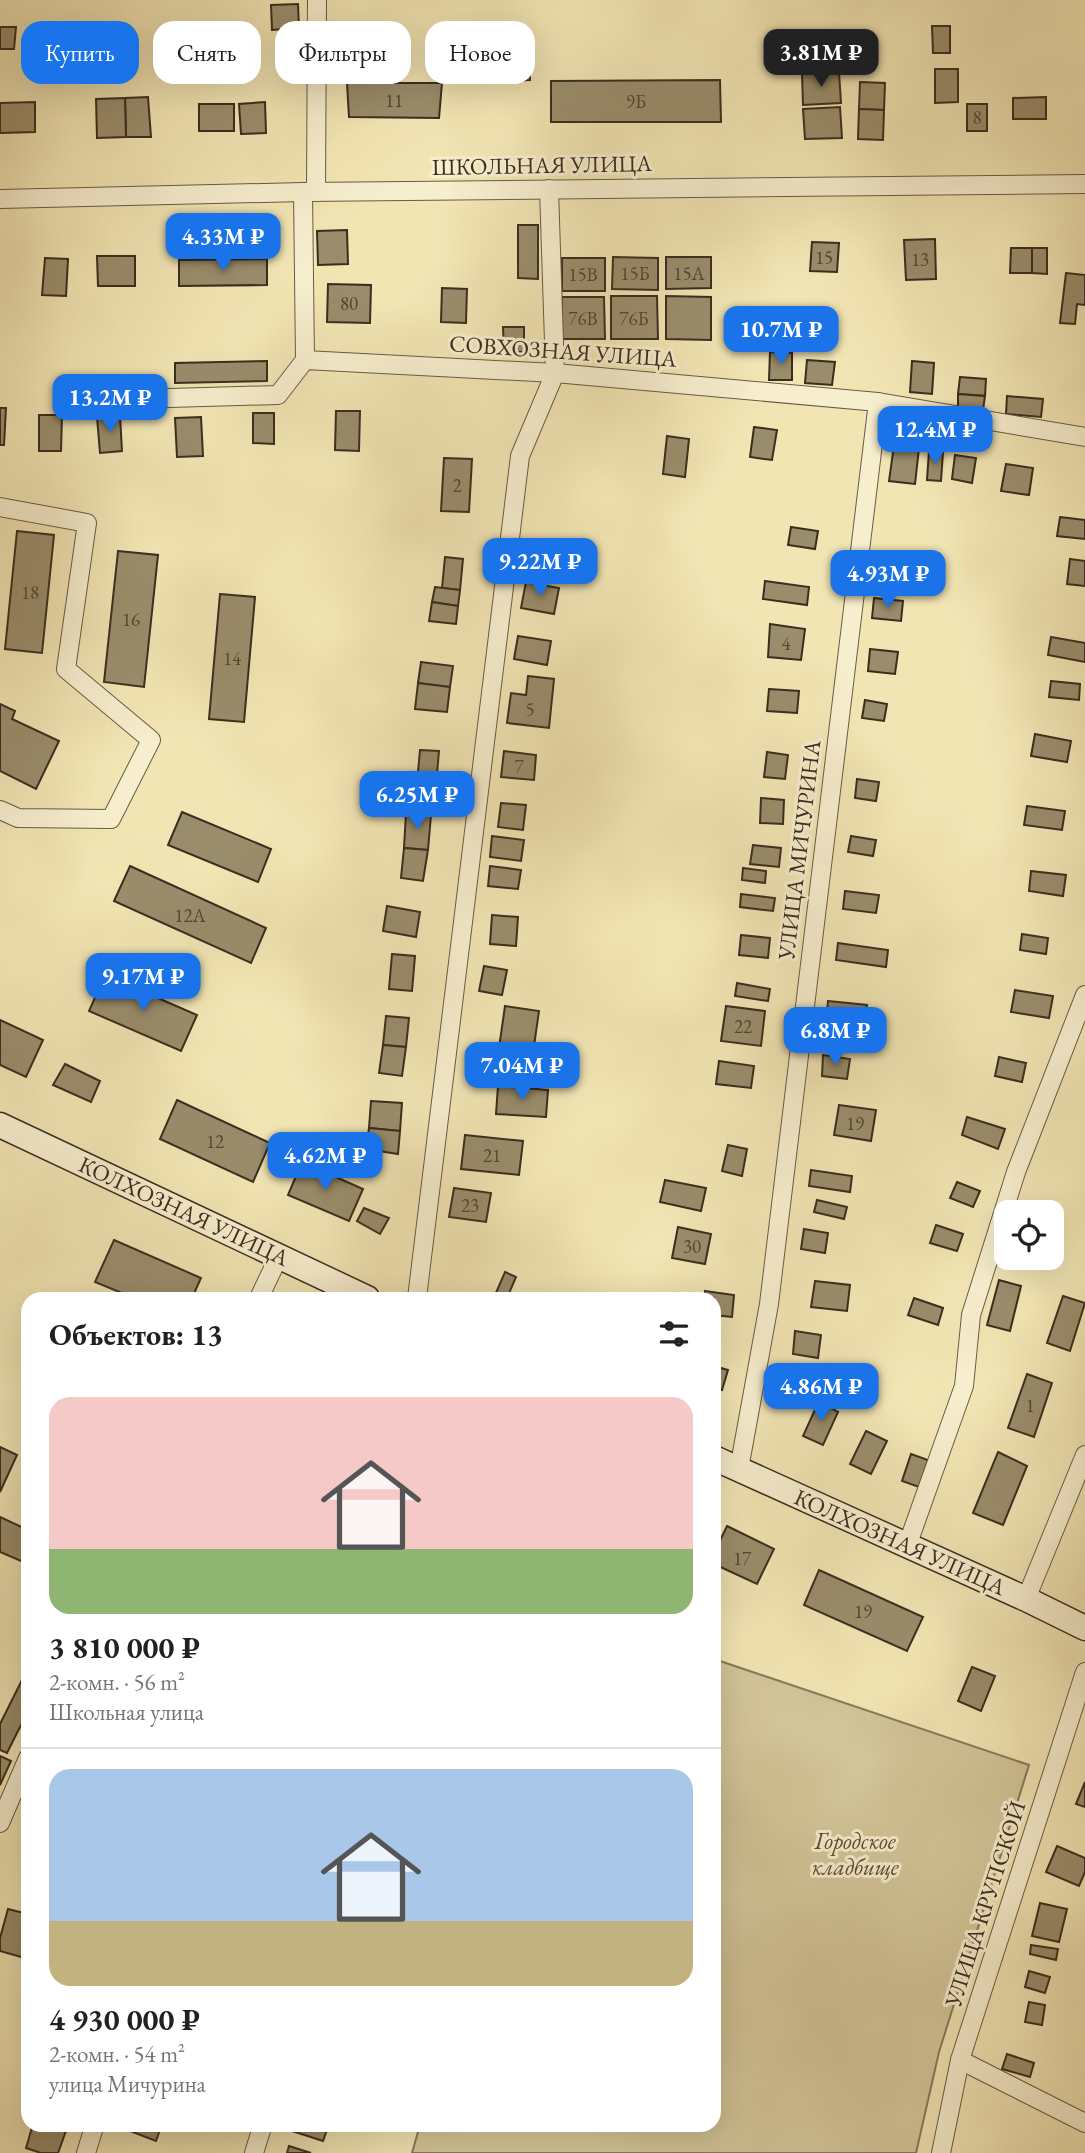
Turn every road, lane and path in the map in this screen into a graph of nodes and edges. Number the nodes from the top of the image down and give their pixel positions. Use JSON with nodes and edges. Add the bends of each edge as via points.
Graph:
{"nodes":[{"id":1,"x":317,"y":0,"type":"edge"},
{"id":2,"x":1085,"y":184,"type":"edge"},
{"id":3,"x":549,"y":189,"type":"junction"},
{"id":4,"x":310,"y":192,"type":"junction"},
{"id":5,"x":0,"y":199,"type":"edge"},
{"id":6,"x":304,"y":360,"type":"junction"},
{"id":7,"x":555,"y":373,"type":"junction"},
{"id":8,"x":135,"y":399,"type":"dead end"},
{"id":9,"x":878,"y":402,"type":"junction"},
{"id":10,"x":1085,"y":437,"type":"edge"},
{"id":11,"x":0,"y":507,"type":"edge"},
{"id":12,"x":0,"y":810,"type":"edge"},
{"id":13,"x":1084,"y":998,"type":"edge"},
{"id":14,"x":0,"y":1125,"type":"edge"},
{"id":15,"x":279,"y":1256,"type":"junction"},
{"id":16,"x":262,"y":1292,"type":"edge"},
{"id":17,"x":354,"y":1292,"type":"edge"},
{"id":18,"x":418,"y":1292,"type":"edge"},
{"id":19,"x":1085,"y":1455,"type":"edge"},
{"id":20,"x":721,"y":1461,"type":"edge"},
{"id":21,"x":739,"y":1469,"type":"junction"},
{"id":22,"x":907,"y":1546,"type":"junction"},
{"id":23,"x":1026,"y":1599,"type":"junction"},
{"id":24,"x":1085,"y":1628,"type":"edge"},
{"id":25,"x":1085,"y":1672,"type":"edge"},
{"id":26,"x":21,"y":1774,"type":"edge"},
{"id":27,"x":0,"y":1823,"type":"edge"},
{"id":28,"x":960,"y":2060,"type":"junction"},
{"id":29,"x":1085,"y":2123,"type":"edge"},
{"id":30,"x":93,"y":2132,"type":"edge"},
{"id":31,"x":261,"y":2132,"type":"edge"},
{"id":32,"x":86,"y":2153,"type":"edge"},
{"id":33,"x":254,"y":2153,"type":"edge"},
{"id":34,"x":942,"y":2153,"type":"edge"}],
"edges":[{"from":1,"to":4,"type":"street"},
{"from":2,"to":3,"type":"street","name":"ШКОЛЬНАЯ УЛИЦА"},
{"from":3,"to":4,"type":"street","name":"ШКОЛЬНАЯ УЛИЦА"},
{"from":3,"to":7,"type":"street"},
{"from":4,"to":5,"type":"street","name":"ШКОЛЬНАЯ УЛИЦА"},
{"from":4,"to":6,"type":"street"},
{"from":6,"to":7,"type":"street","name":"СОВХОЗНАЯ УЛИЦА"},
{"from":6,"to":8,"type":"street","via":[[278,395]]},
{"from":7,"to":9,"type":"street","name":"СОВХОЗНАЯ УЛИЦА"},
{"from":7,"to":18,"type":"street","via":[[520,456]]},
{"from":9,"to":10,"type":"street","name":"СОВХОЗНАЯ УЛИЦА"},
{"from":9,"to":21,"type":"street","name":"УЛИЦА МИЧУРИНА","via":[[769,1304]]},
{"from":11,"to":12,"type":"street","via":[[88,523],[66,669],[152,740],[111,819],[18,818]]},
{"from":13,"to":22,"type":"street","via":[[1012,1185],[971,1315],[964,1386]]},
{"from":14,"to":15,"type":"main road","name":"КОЛХОЗНАЯ УЛИЦА"},
{"from":15,"to":16,"type":"street"},
{"from":15,"to":17,"type":"main road","name":"КОЛХОЗНАЯ УЛИЦА"},
{"from":19,"to":23,"type":"street"},
{"from":20,"to":21,"type":"main road","name":"КОЛХОЗНАЯ УЛИЦА"},
{"from":21,"to":22,"type":"main road","name":"КОЛХОЗНАЯ УЛИЦА"},
{"from":22,"to":23,"type":"main road","name":"КОЛХОЗНАЯ УЛИЦА"},
{"from":23,"to":24,"type":"main road","name":"КОЛХОЗНАЯ УЛИЦА"},
{"from":25,"to":28,"type":"street","name":"УЛИЦА КРУПСКОЙ"},
{"from":26,"to":27,"type":"street"},
{"from":28,"to":29,"type":"street"},
{"from":28,"to":34,"type":"street","name":"УЛИЦА КРУПСКОЙ"},
{"from":30,"to":32,"type":"street"},
{"from":31,"to":33,"type":"street"}]}
